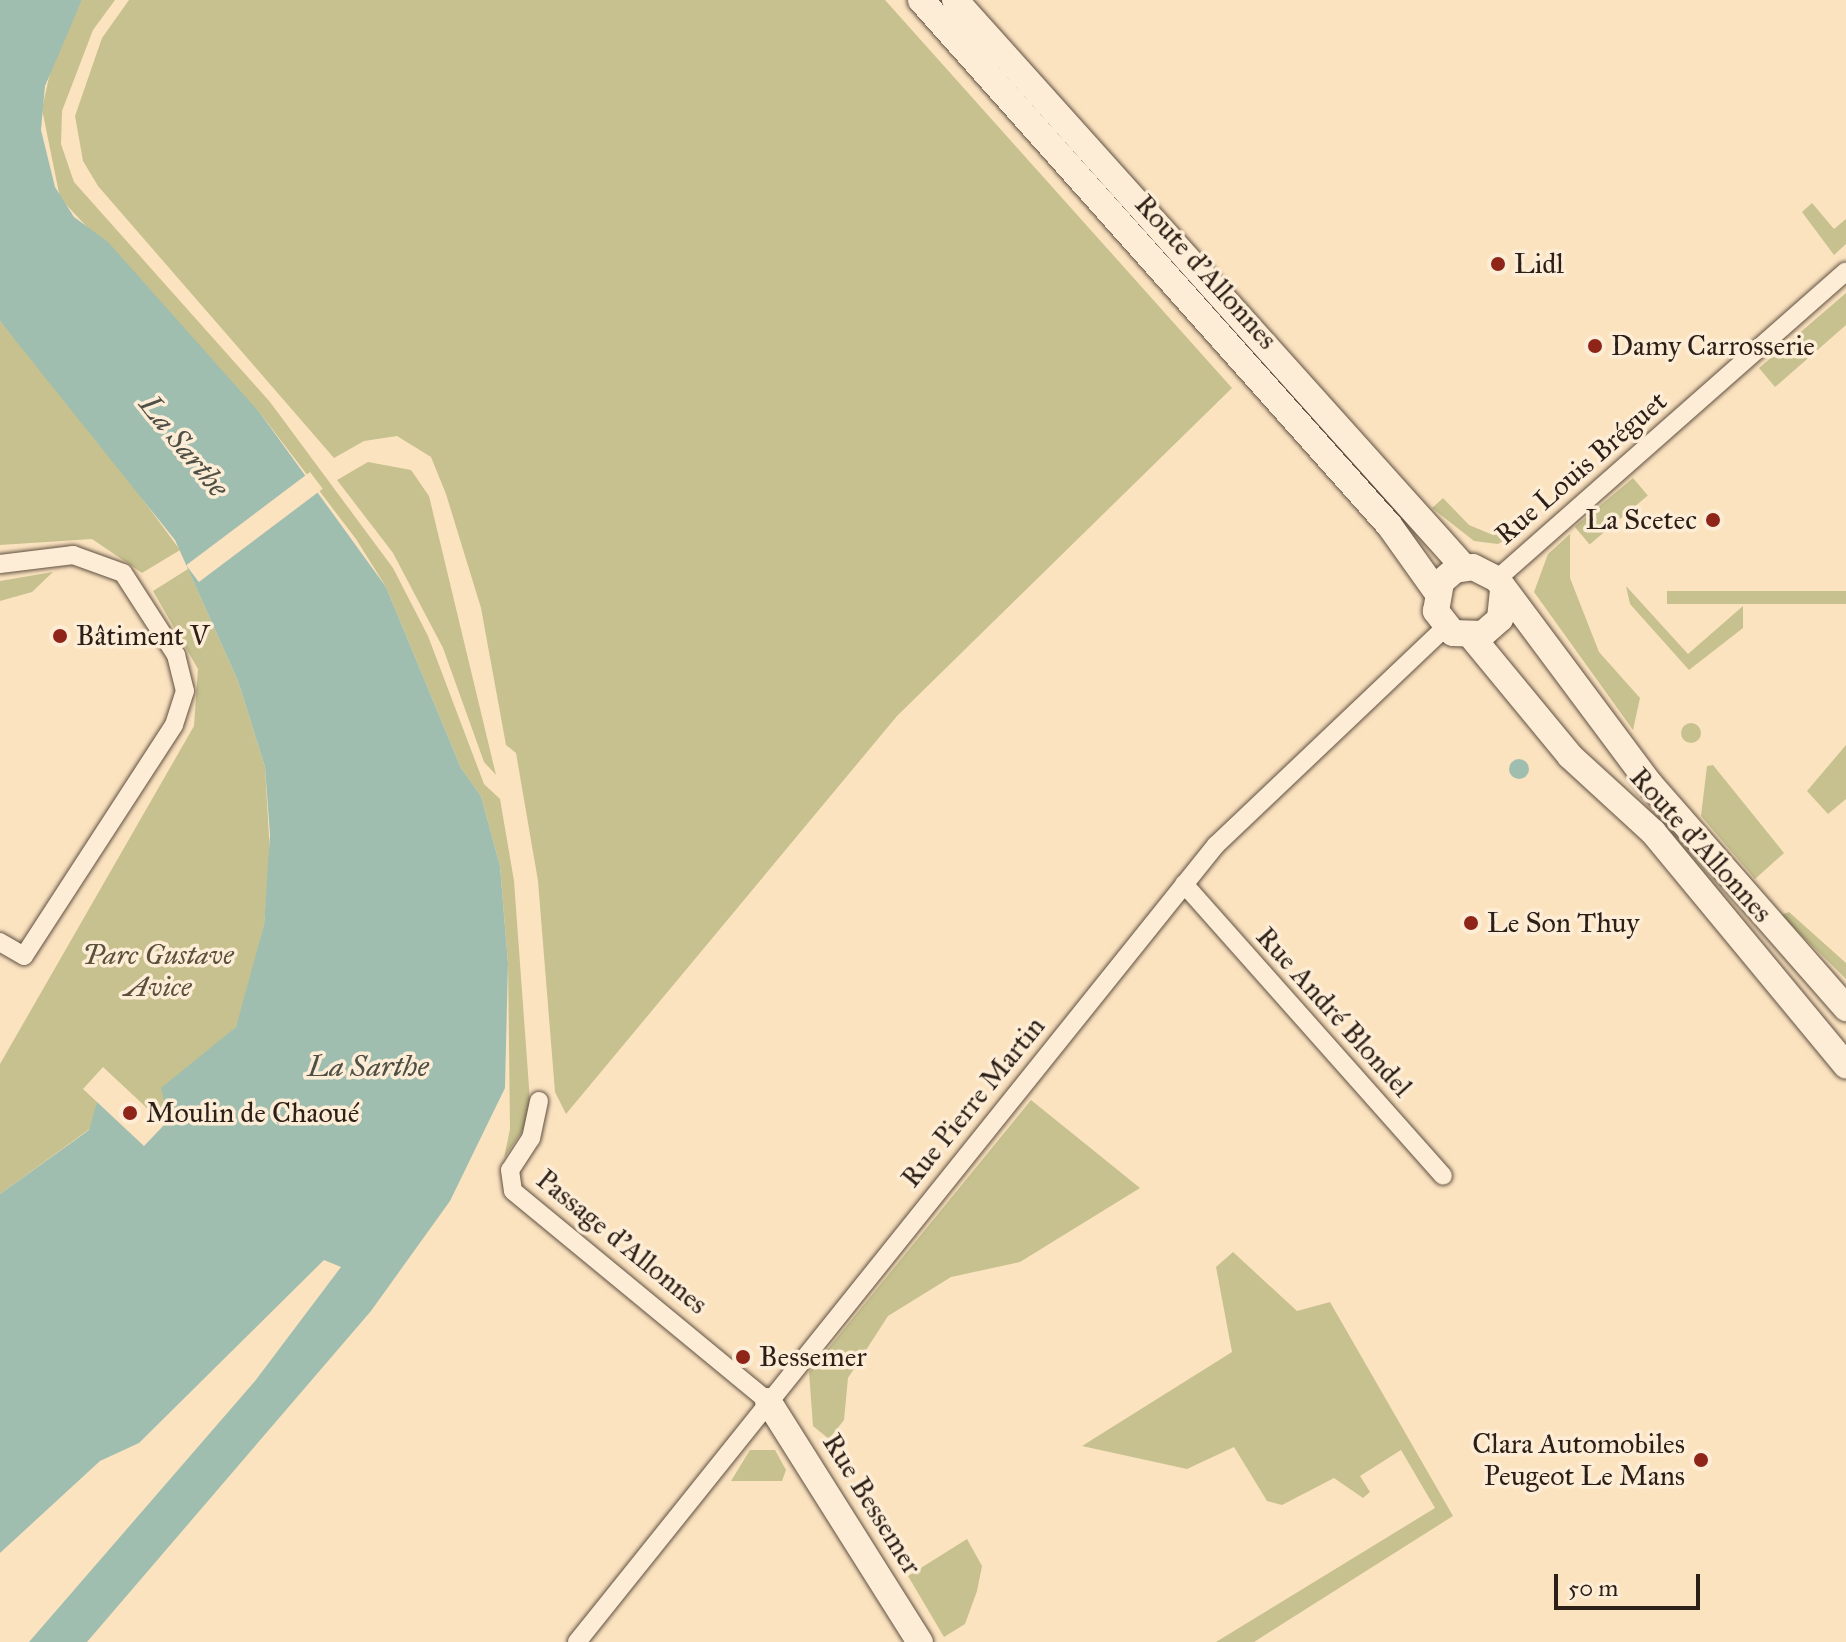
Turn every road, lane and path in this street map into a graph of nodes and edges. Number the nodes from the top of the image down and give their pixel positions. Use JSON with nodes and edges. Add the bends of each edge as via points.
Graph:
{"nodes":[{"id":1,"x":921,"y":0,"type":"edge"},
{"id":2,"x":955,"y":0,"type":"edge"},
{"id":3,"x":1846,"y":271,"type":"edge"},
{"id":4,"x":0,"y":564,"type":"edge"},
{"id":5,"x":1464,"y":567,"type":"junction"},
{"id":6,"x":1500,"y":585,"type":"junction"},
{"id":7,"x":1436,"y":591,"type":"junction"},
{"id":8,"x":1446,"y":627,"type":"junction"},
{"id":9,"x":1472,"y":637,"type":"junction"},
{"id":10,"x":1184,"y":884,"type":"junction"},
{"id":11,"x":0,"y":942,"type":"edge"},
{"id":12,"x":1843,"y":1004,"type":"edge"},
{"id":13,"x":1846,"y":1065,"type":"edge"},
{"id":14,"x":539,"y":1101,"type":"dead end"},
{"id":15,"x":1443,"y":1176,"type":"dead end"},
{"id":16,"x":768,"y":1401,"type":"junction"},
{"id":17,"x":577,"y":1642,"type":"edge"},
{"id":18,"x":920,"y":1642,"type":"edge"}],
"edges":[{"from":1,"to":7,"type":"main road","name":"Route d'Allonnes","via":[[1389,525]]},
{"from":2,"to":5,"type":"main road","name":"Route d'Allonnes"},
{"from":3,"to":6,"type":"street","name":"Rue Louis Bréguet"},
{"from":4,"to":11,"type":"street","via":[[73,555],[123,573],[176,655],[185,691],[174,725],[24,956]]},
{"from":5,"to":6,"type":"main road","name":"Route d'Allonnes"},
{"from":5,"to":7,"type":"main road"},
{"from":6,"to":9,"type":"main road","via":[[1500,619]]},
{"from":6,"to":12,"type":"main road","name":"Route d'Allonnes","via":[[1650,784]]},
{"from":7,"to":8,"type":"main road","name":"Route d'Allonnes"},
{"from":8,"to":9,"type":"main road","name":"Route d'Allonnes"},
{"from":8,"to":10,"type":"street","name":"Rue Pierre Martin","via":[[1257,800]]},
{"from":9,"to":13,"type":"main road","name":"Route d'Allonnes","via":[[1570,756],[1653,832]]},
{"from":10,"to":15,"type":"street","name":"Rue André Blondel"},
{"from":10,"to":16,"type":"street","name":"Rue Pierre Martin"},
{"from":14,"to":16,"type":"street","name":"Passage d'Allonnes","via":[[531,1138],[510,1170],[513,1191]]},
{"from":16,"to":17,"type":"street","name":"Rue Pierre Martin"},
{"from":16,"to":18,"type":"main road","name":"Rue Bessemer"}]}
